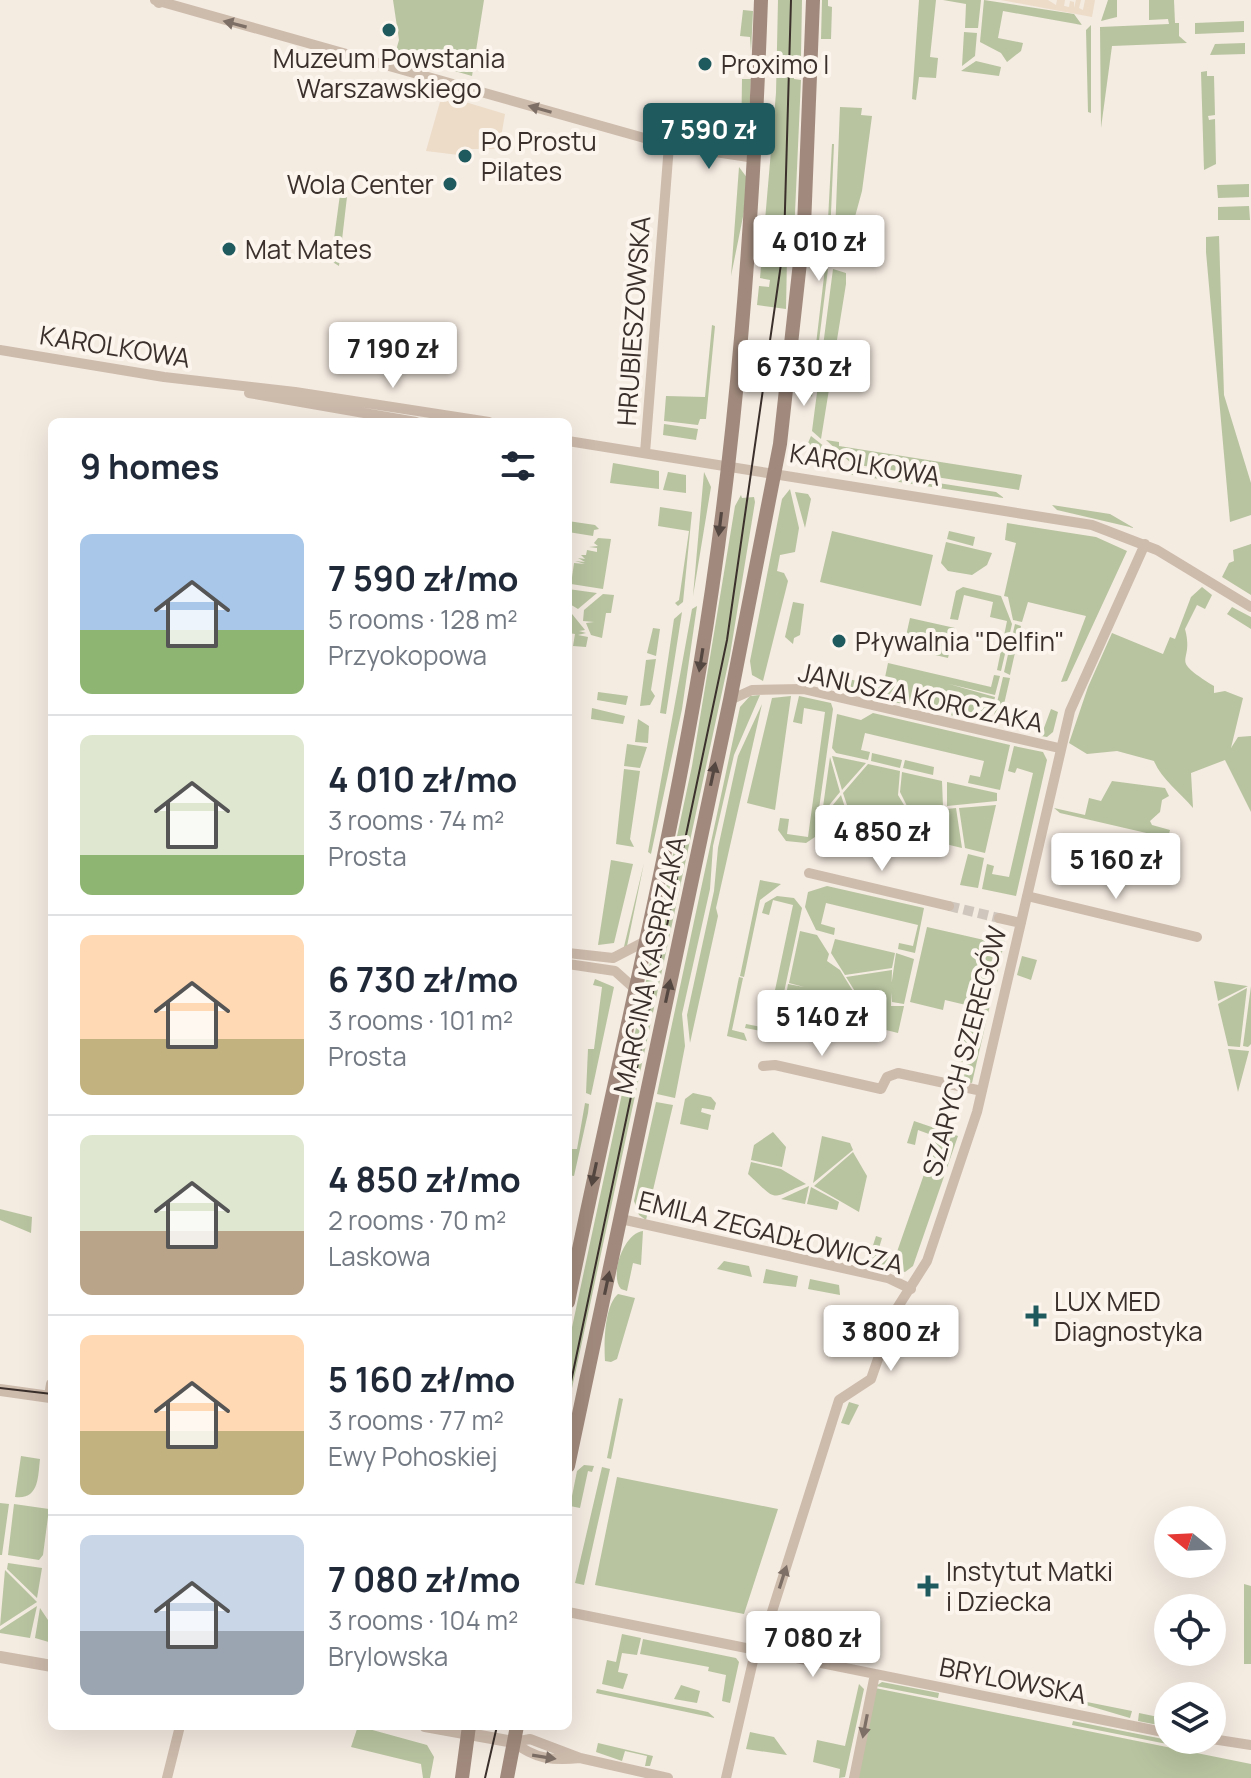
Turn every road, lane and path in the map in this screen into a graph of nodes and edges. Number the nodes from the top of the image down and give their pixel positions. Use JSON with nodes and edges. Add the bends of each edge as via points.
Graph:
{"nodes":[{"id":1,"x":761,"y":0,"type":"edge"},
{"id":2,"x":813,"y":0,"type":"edge"},
{"id":3,"x":158,"y":1,"type":"edge"},
{"id":4,"x":669,"y":145,"type":"junction"},
{"id":5,"x":755,"y":158,"type":"junction"},
{"id":6,"x":0,"y":350,"type":"edge"},
{"id":7,"x":224,"y":386,"type":"junction"},
{"id":8,"x":390,"y":418,"type":"edge"},
{"id":9,"x":448,"y":418,"type":"edge"},
{"id":10,"x":572,"y":441,"type":"edge"},
{"id":11,"x":645,"y":453,"type":"junction"},
{"id":12,"x":728,"y":465,"type":"junction"},
{"id":13,"x":774,"y":472,"type":"junction"},
{"id":14,"x":1145,"y":544,"type":"junction"},
{"id":15,"x":1251,"y":607,"type":"edge"},
{"id":16,"x":730,"y":700,"type":"junction"},
{"id":17,"x":1059,"y":748,"type":"junction"},
{"id":18,"x":809,"y":873,"type":"dead end"},
{"id":19,"x":1027,"y":896,"type":"junction"},
{"id":20,"x":949,"y":906,"type":"tunnel mouth"},
{"id":21,"x":999,"y":918,"type":"tunnel mouth"},
{"id":22,"x":1021,"y":923,"type":"junction"},
{"id":23,"x":1197,"y":937,"type":"dead end"},
{"id":24,"x":644,"y":942,"type":"junction"},
{"id":25,"x":572,"y":953,"type":"edge"},
{"id":26,"x":572,"y":965,"type":"edge"},
{"id":27,"x":634,"y":988,"type":"junction"},
{"id":28,"x":763,"y":1066,"type":"dead end"},
{"id":29,"x":982,"y":1091,"type":"junction"},
{"id":30,"x":621,"y":1219,"type":"junction"},
{"id":31,"x":572,"y":1261,"type":"edge"},
{"id":32,"x":911,"y":1289,"type":"junction"},
{"id":33,"x":0,"y":1390,"type":"edge"},
{"id":34,"x":48,"y":1393,"type":"edge"},
{"id":35,"x":572,"y":1447,"type":"edge"},
{"id":36,"x":572,"y":1613,"type":"edge"},
{"id":37,"x":757,"y":1650,"type":"junction"},
{"id":38,"x":0,"y":1657,"type":"edge"},
{"id":39,"x":48,"y":1665,"type":"edge"},
{"id":40,"x":875,"y":1674,"type":"junction"},
{"id":41,"x":179,"y":1730,"type":"edge"},
{"id":42,"x":468,"y":1730,"type":"edge"},
{"id":43,"x":516,"y":1730,"type":"edge"},
{"id":44,"x":1154,"y":1730,"type":"edge"},
{"id":45,"x":1226,"y":1741,"type":"edge"},
{"id":46,"x":514,"y":1742,"type":"junction"},
{"id":47,"x":1251,"y":1745,"type":"edge"},
{"id":48,"x":167,"y":1778,"type":"edge"},
{"id":49,"x":462,"y":1778,"type":"edge"},
{"id":50,"x":507,"y":1778,"type":"edge"},
{"id":51,"x":668,"y":1778,"type":"edge"},
{"id":52,"x":726,"y":1778,"type":"edge"},
{"id":53,"x":854,"y":1778,"type":"edge"}],
"edges":[{"from":1,"to":5,"type":"main road","name":"MARCINA KASPRZAKA"},
{"from":2,"to":13,"type":"main road","name":"MARCINA KASPRZAKA","via":[[803,250]]},
{"from":4,"to":3,"type":"street","one_way":true},
{"from":4,"to":5,"type":"street"},
{"from":4,"to":11,"type":"street","name":"HRUBIESZOWSKA"},
{"from":5,"to":12,"type":"main road","name":"MARCINA KASPRZAKA"},
{"from":6,"to":7,"type":"street","name":"KAROLKOWA"},
{"from":7,"to":8,"type":"street","name":"KAROLKOWA","via":[[274,400]]},
{"from":7,"to":9,"type":"street","name":"KAROLKOWA","via":[[295,392]]},
{"from":10,"to":11,"type":"street","name":"KAROLKOWA"},
{"from":11,"to":12,"type":"street","name":"KAROLKOWA"},
{"from":12,"to":13,"type":"street","name":"KAROLKOWA"},
{"from":12,"to":24,"type":"main road","name":"MARCINA KASPRZAKA","one_way":true,"via":[[700,667]]},
{"from":13,"to":14,"type":"street","name":"KAROLKOWA","via":[[1092,525]]},
{"from":13,"to":16,"type":"main road","name":"MARCINA KASPRZAKA"},
{"from":14,"to":15,"type":"street","name":"KAROLKOWA"},
{"from":14,"to":17,"type":"street","name":"SZARYCH SZEREGÓW","via":[[1076,692]]},
{"from":16,"to":17,"type":"street","name":"JANUSZA KORCZAKA","via":[[752,690],[803,689]]},
{"from":30,"to":16,"type":"main road","name":"MARCINA KASPRZAKA","one_way":true},
{"from":17,"to":19,"type":"street","name":"SZARYCH SZEREGÓW"},
{"from":18,"to":20,"type":"street"},
{"from":19,"to":22,"type":"street","name":"SZARYCH SZEREGÓW"},
{"from":19,"to":23,"type":"street"},
{"from":21,"to":22,"type":"street"},
{"from":22,"to":29,"type":"street","name":"SZARYCH SZEREGÓW"},
{"from":24,"to":25,"type":"street","via":[[613,958]]},
{"from":24,"to":27,"type":"main road","name":"MARCINA KASPRZAKA"},
{"from":26,"to":27,"type":"street","via":[[615,971]]},
{"from":27,"to":31,"type":"main road","name":"MARCINA KASPRZAKA","one_way":true},
{"from":28,"to":29,"type":"street","via":[[881,1089],[887,1077],[898,1073]]},
{"from":29,"to":32,"type":"street","name":"SZARYCH SZEREGÓW","via":[[927,1261]]},
{"from":30,"to":32,"type":"street","name":"EMILA ZEGADŁOWICZA","via":[[878,1275]]},
{"from":35,"to":30,"type":"main road","name":"MARCINA KASPRZAKA","one_way":true},
{"from":37,"to":32,"type":"street","name":"SZARYCH SZEREGÓW","one_way":true,"via":[[843,1395],[871,1379],[891,1319]]},
{"from":33,"to":34,"type":"street"},
{"from":36,"to":37,"type":"street","name":"BRYLOWSKA"},
{"from":37,"to":40,"type":"street","name":"BRYLOWSKA"},
{"from":37,"to":52,"type":"street","name":"SZARYCH SZEREGÓW"},
{"from":38,"to":39,"type":"street"},
{"from":40,"to":44,"type":"street","name":"BRYLOWSKA"},
{"from":40,"to":53,"type":"street","one_way":true},
{"from":41,"to":48,"type":"street"},
{"from":42,"to":46,"type":"street"},
{"from":42,"to":49,"type":"main road"},
{"from":43,"to":46,"type":"main road"},
{"from":45,"to":47,"type":"street"},
{"from":46,"to":50,"type":"main road"},
{"from":46,"to":51,"type":"street","via":[[540,1741],[580,1758]]}]}
